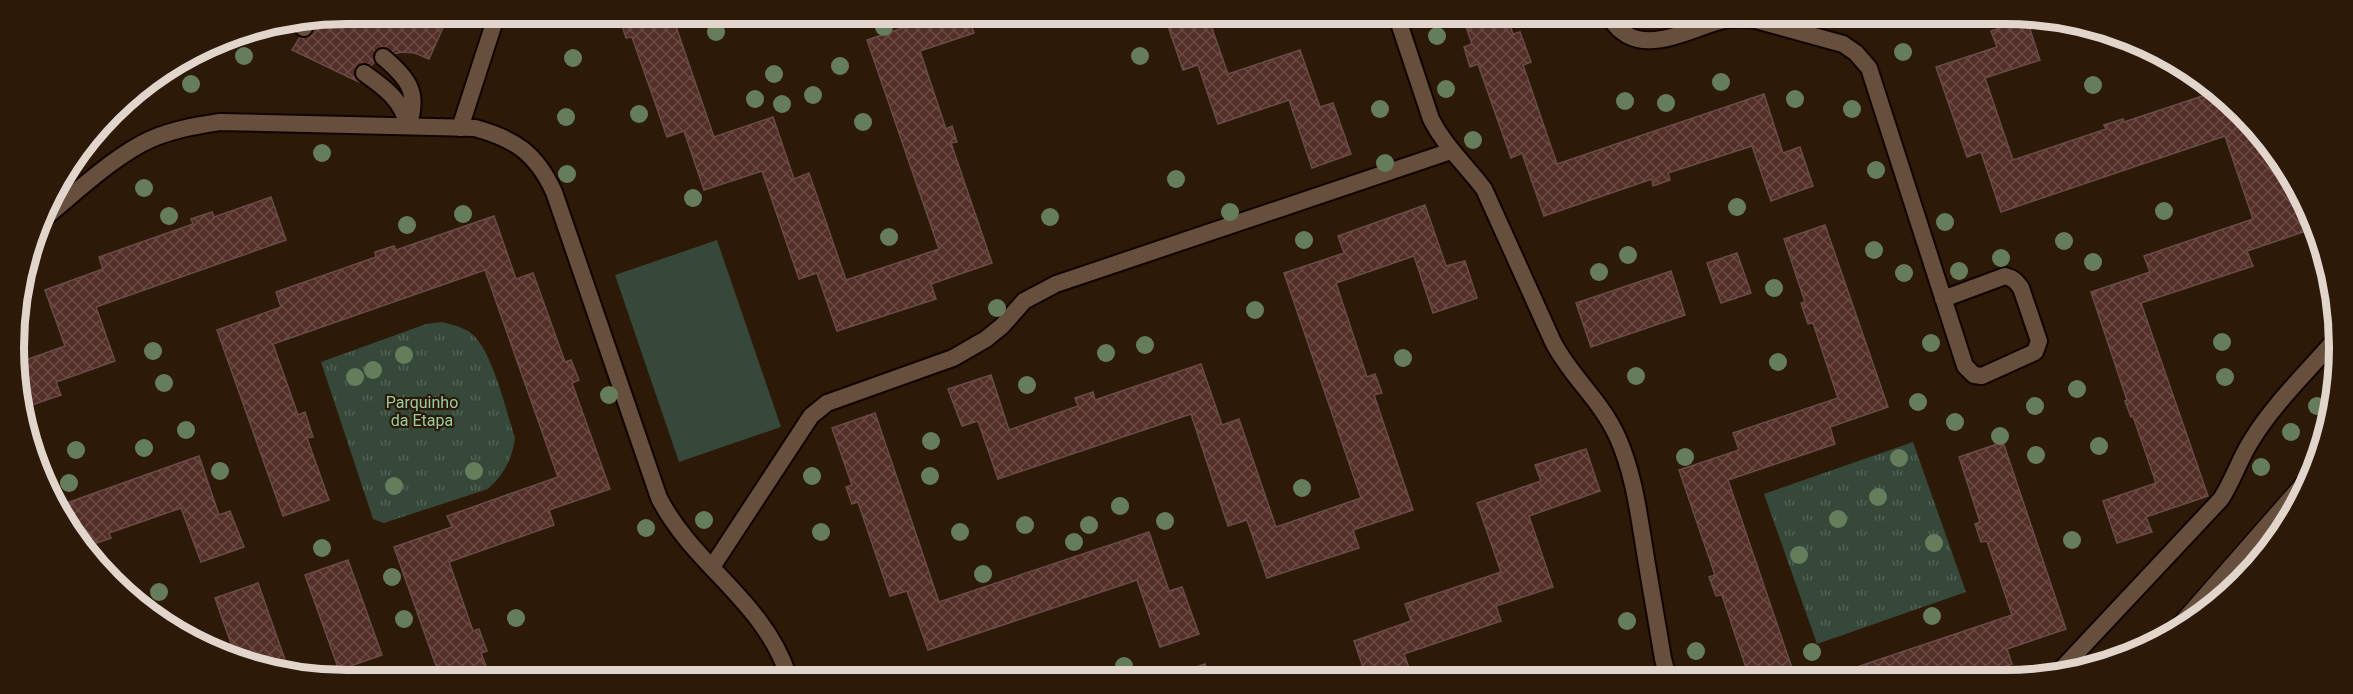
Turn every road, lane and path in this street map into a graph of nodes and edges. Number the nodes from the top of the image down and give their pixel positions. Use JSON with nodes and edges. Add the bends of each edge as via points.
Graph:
{"nodes":[{"id":1,"x":494,"y":24,"type":"edge"},
{"id":2,"x":1399,"y":24,"type":"edge"},
{"id":3,"x":1615,"y":24,"type":"edge"},
{"id":4,"x":1714,"y":24,"type":"edge"},
{"id":5,"x":1770,"y":24,"type":"edge"},
{"id":6,"x":383,"y":57,"type":"dead end"},
{"id":7,"x":364,"y":73,"type":"dead end"},
{"id":8,"x":408,"y":126,"type":"junction"},
{"id":9,"x":460,"y":128,"type":"junction"},
{"id":10,"x":1451,"y":152,"type":"junction"},
{"id":11,"x":54,"y":210,"type":"edge"},
{"id":12,"x":1943,"y":299,"type":"junction"},
{"id":13,"x":2329,"y":347,"type":"edge"},
{"id":14,"x":2290,"y":500,"type":"edge"},
{"id":15,"x":712,"y":567,"type":"junction"},
{"id":16,"x":2196,"y":608,"type":"edge"},
{"id":17,"x":2066,"y":664,"type":"edge"},
{"id":18,"x":786,"y":670,"type":"edge"},
{"id":19,"x":1666,"y":670,"type":"edge"}],
"edges":[{"from":1,"to":9,"type":"lane"},
{"from":2,"to":10,"type":"lane","via":[[1431,119]]},
{"from":3,"to":4,"type":"lane","via":[[1635,39],[1656,42]]},
{"from":5,"to":12,"type":"lane","via":[[1843,44],[1869,68]]},
{"from":6,"to":8,"type":"lane","via":[[401,73],[411,89],[413,113]]},
{"from":7,"to":8,"type":"lane","via":[[393,95]]},
{"from":8,"to":9,"type":"lane"},
{"from":8,"to":11,"type":"lane","via":[[220,122],[192,126],[156,137],[121,157]]},
{"from":9,"to":15,"type":"lane","via":[[498,134],[520,146],[546,174],[659,498],[681,534]]},
{"from":10,"to":15,"type":"lane","via":[[1056,284],[1024,301],[1002,326],[969,350],[827,402],[811,416]]},
{"from":10,"to":19,"type":"lane","via":[[1484,189],[1553,342],[1604,412],[1626,458]]},
{"from":12,"to":12,"type":"lane","via":[[1965,366],[1974,375],[1982,376],[2035,352],[2038,347],[2021,288],[2011,278],[2006,276]]},
{"from":13,"to":17,"type":"lane","via":[[2269,415],[2221,499]]},
{"from":14,"to":16,"type":"main road"},
{"from":15,"to":18,"type":"lane","via":[[756,615],[781,654]]}]}
